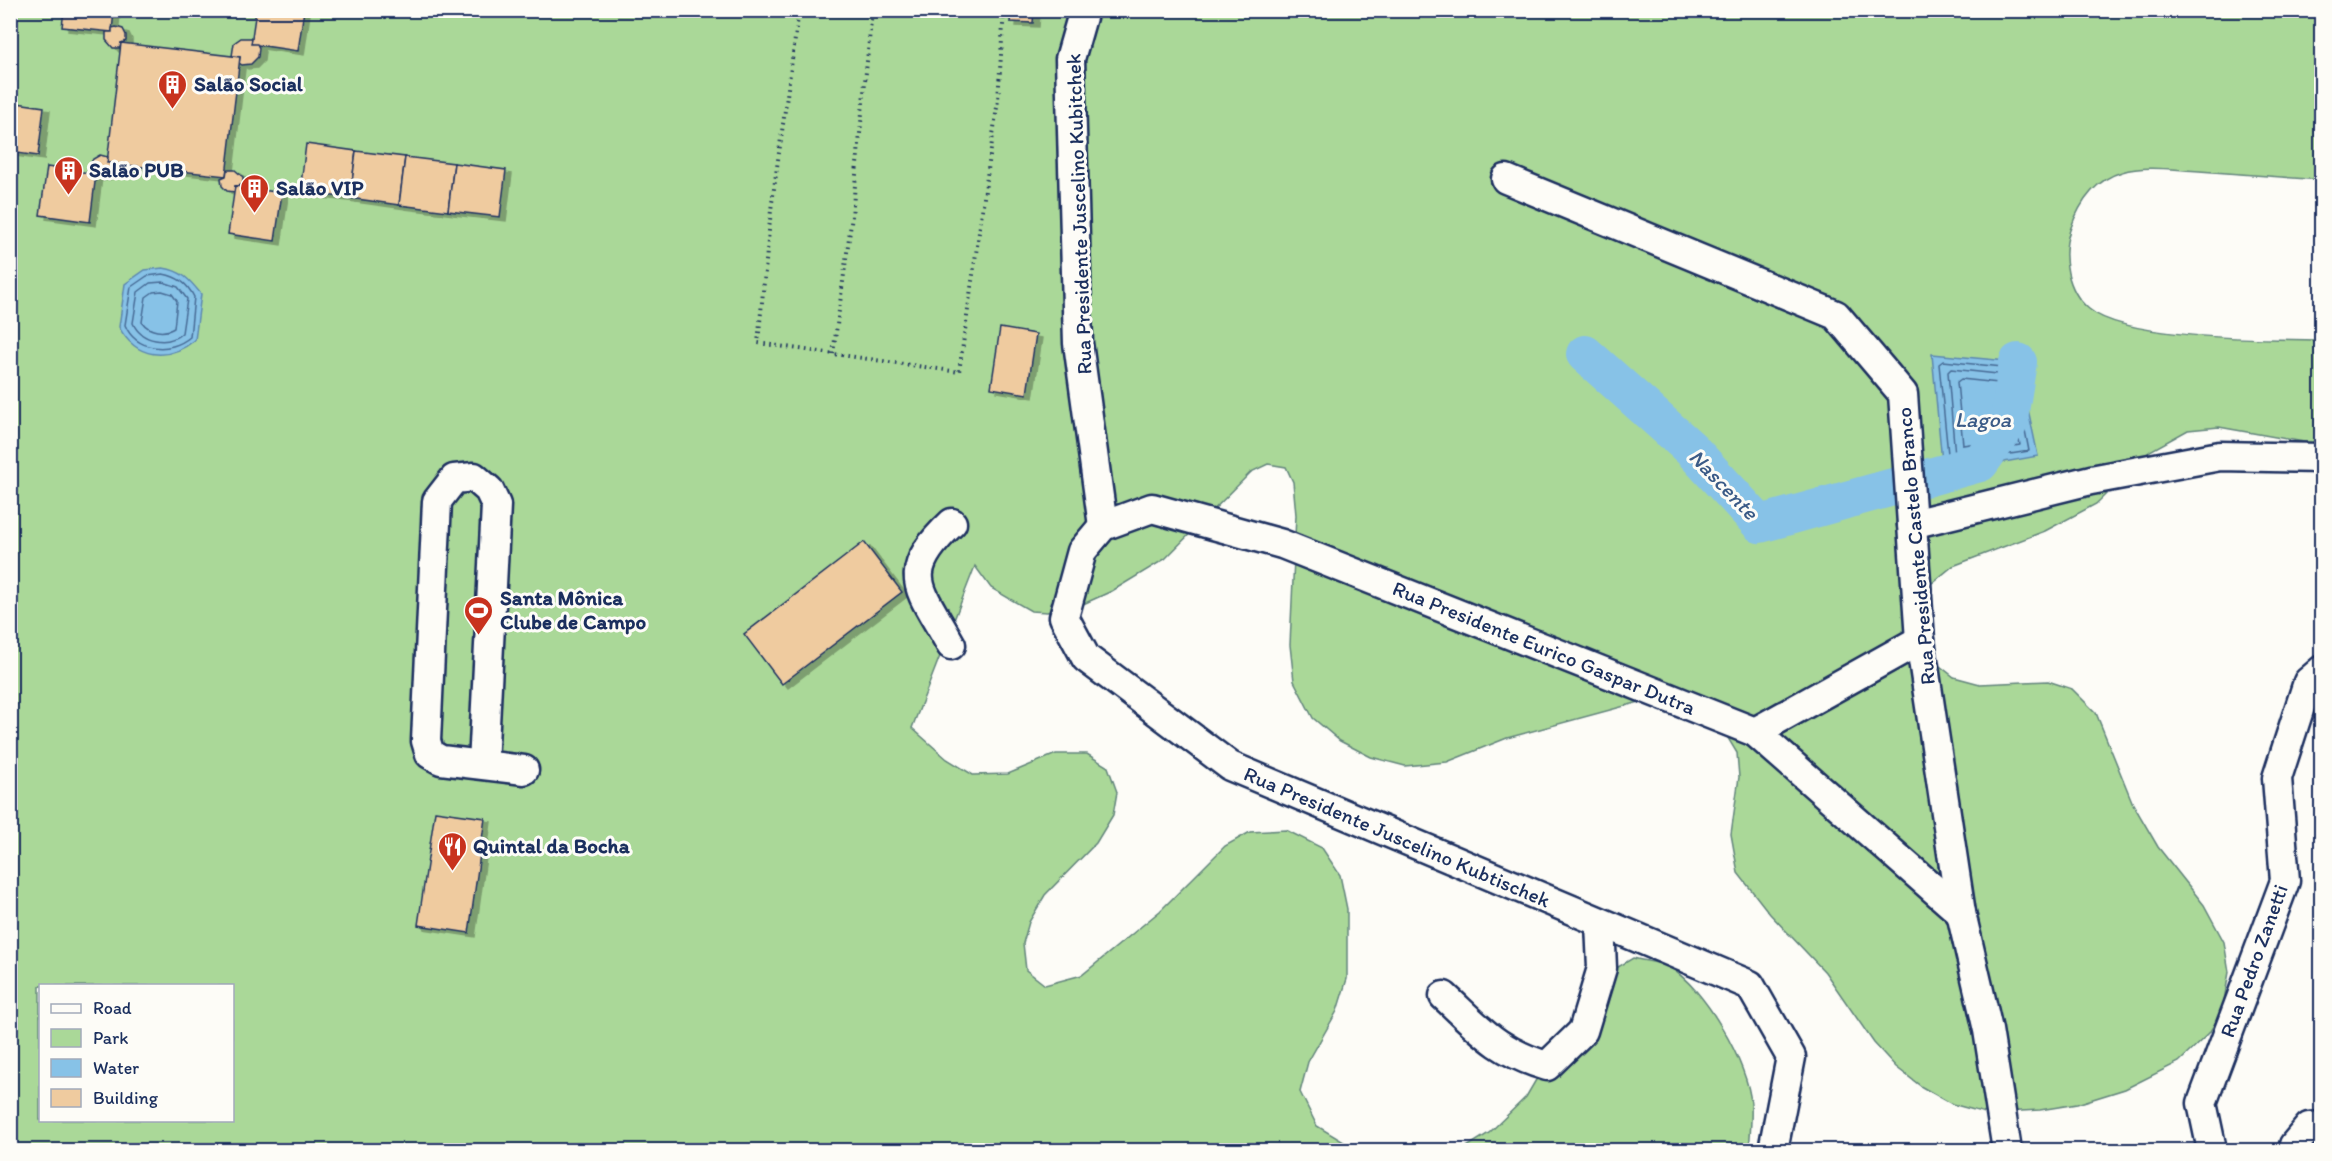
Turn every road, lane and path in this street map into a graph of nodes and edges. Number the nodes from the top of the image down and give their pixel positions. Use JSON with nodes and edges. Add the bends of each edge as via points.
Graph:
{"nodes":[{"id":1,"x":799,"y":10,"type":"edge"},
{"id":2,"x":872,"y":10,"type":"edge"},
{"id":3,"x":1004,"y":10,"type":"edge"},
{"id":4,"x":1084,"y":10,"type":"edge"},
{"id":5,"x":1506,"y":179,"type":"dead end"},
{"id":6,"x":833,"y":354,"type":"junction"},
{"id":7,"x":2322,"y":458,"type":"edge"},
{"id":8,"x":1152,"y":508,"type":"joint"},
{"id":9,"x":952,"y":523,"type":"dead end"},
{"id":10,"x":1912,"y":524,"type":"junction"},
{"id":11,"x":1103,"y":526,"type":"junction"},
{"id":12,"x":1920,"y":640,"type":"junction"},
{"id":13,"x":951,"y":645,"type":"dead end"},
{"id":14,"x":2322,"y":670,"type":"edge"},
{"id":15,"x":1755,"y":732,"type":"junction"},
{"id":16,"x":483,"y":765,"type":"junction"},
{"id":17,"x":524,"y":770,"type":"dead end"},
{"id":18,"x":1961,"y":914,"type":"junction"},
{"id":19,"x":1600,"y":923,"type":"junction"},
{"id":20,"x":1444,"y":996,"type":"dead end"},
{"id":21,"x":2322,"y":1126,"type":"edge"},
{"id":22,"x":2006,"y":1149,"type":"edge"},
{"id":23,"x":1773,"y":1150,"type":"edge"},
{"id":24,"x":2212,"y":1150,"type":"edge"},
{"id":25,"x":2293,"y":1150,"type":"edge"}],
"edges":[{"from":1,"to":6,"type":"path","via":[[771,210],[758,343]]},
{"from":2,"to":6,"type":"path","via":[[852,216]]},
{"from":3,"to":6,"type":"path","via":[[998,100],[959,372]]},
{"from":4,"to":11,"type":"street","name":"Rua Presidente Juscelino Kubitchek","via":[[1070,59],[1078,343]]},
{"from":5,"to":10,"type":"street","name":"Rua Presidente Castelo Branco","via":[[1836,315],[1903,394]]},
{"from":7,"to":10,"type":"street","via":[[2220,456],[2091,480]]},
{"from":8,"to":11,"type":"street","name":"Rua Presidente Juscelino Kubtischek"},
{"from":8,"to":15,"type":"street","name":"Rua Presidente Eurico Gaspar Dutra","via":[[1282,544]]},
{"from":9,"to":13,"type":"street","via":[[933,541],[919,563],[917,584]]},
{"from":10,"to":12,"type":"street","name":"Rua Presidente Castelo Branco"},
{"from":11,"to":19,"type":"street","name":"Rua Presidente Juscelino Kubtischek","via":[[1082,551],[1064,617],[1086,658],[1230,766]]},
{"from":12,"to":15,"type":"street"},
{"from":12,"to":18,"type":"street","name":"Rua Presidente Castelo Branco"},
{"from":14,"to":24,"type":"street","name":"Rua Pedro Zanetti","via":[[2308,681],[2277,778],[2285,881],[2202,1103]]},
{"from":15,"to":18,"type":"street","name":"Rua Presidente Eurico Gaspar Dutra"},
{"from":16,"to":16,"type":"street","via":[[441,760],[430,754],[426,741],[437,501],[454,480],[474,477],[489,490],[496,505]]},
{"from":16,"to":17,"type":"street"},
{"from":18,"to":22,"type":"street","name":"Rua Presidente Castelo Branco","via":[[1988,1030]]},
{"from":19,"to":20,"type":"street","via":[[1602,968],[1583,1031],[1547,1066],[1518,1058],[1490,1039]]},
{"from":19,"to":23,"type":"street","name":"Rua Presidente Juscelino Kubtischek","via":[[1750,985],[1791,1057]]},
{"from":21,"to":25,"type":"street","via":[[2308,1127]]}]}
